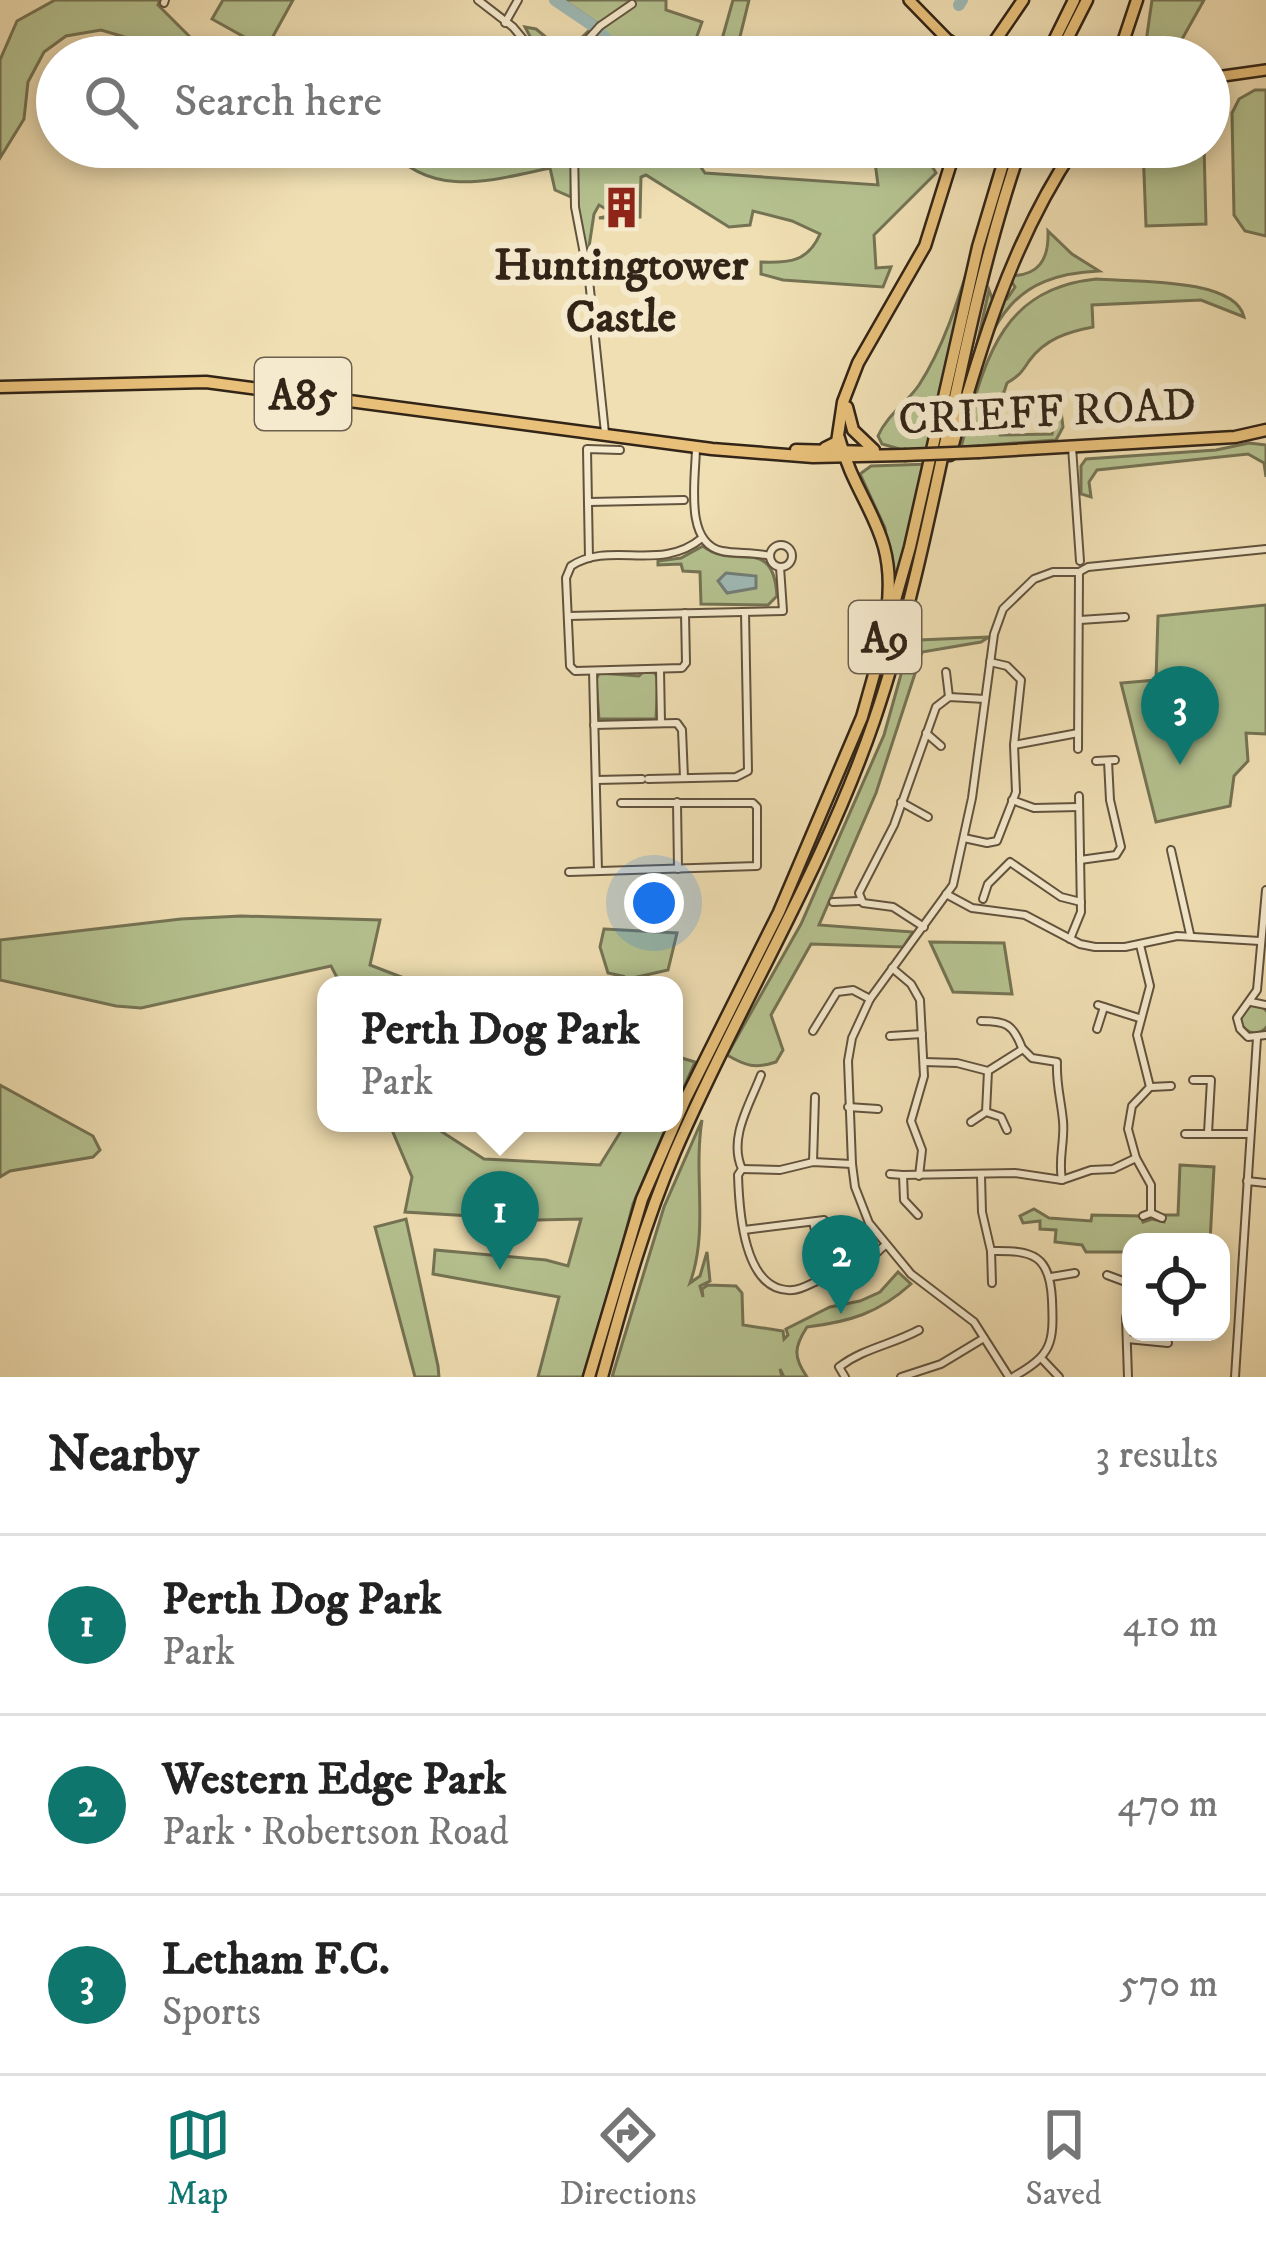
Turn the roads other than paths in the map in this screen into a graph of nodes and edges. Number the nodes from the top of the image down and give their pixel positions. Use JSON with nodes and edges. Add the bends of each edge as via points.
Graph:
{"nodes":[{"id":1,"x":478,"y":0,"type":"edge"},
{"id":2,"x":518,"y":0,"type":"edge"},
{"id":3,"x":909,"y":0,"type":"edge"},
{"id":4,"x":1022,"y":0,"type":"edge"},
{"id":5,"x":1074,"y":0,"type":"edge"},
{"id":6,"x":1087,"y":0,"type":"edge"},
{"id":7,"x":1137,"y":0,"type":"edge"},
{"id":8,"x":632,"y":4,"type":"dead end"},
{"id":9,"x":505,"y":22,"type":"junction"},
{"id":10,"x":518,"y":36,"type":"edge"},
{"id":11,"x":591,"y":36,"type":"edge"},
{"id":12,"x":944,"y":36,"type":"edge"},
{"id":13,"x":998,"y":36,"type":"edge"},
{"id":14,"x":1056,"y":36,"type":"edge"},
{"id":15,"x":1069,"y":36,"type":"edge"},
{"id":16,"x":1125,"y":36,"type":"edge"},
{"id":17,"x":1266,"y":70,"type":"edge"},
{"id":18,"x":1230,"y":75,"type":"edge"},
{"id":19,"x":574,"y":168,"type":"edge"},
{"id":20,"x":949,"y":168,"type":"edge"},
{"id":21,"x":1002,"y":168,"type":"edge"},
{"id":22,"x":1015,"y":168,"type":"edge"},
{"id":23,"x":1061,"y":168,"type":"edge"},
{"id":24,"x":851,"y":385,"type":"junction"},
{"id":25,"x":0,"y":387,"type":"edge"},
{"id":26,"x":847,"y":407,"type":"junction"},
{"id":27,"x":605,"y":434,"type":"junction"},
{"id":28,"x":1262,"y":435,"type":"edge"},
{"id":29,"x":696,"y":447,"type":"junction"},
{"id":30,"x":1072,"y":447,"type":"junction"},
{"id":31,"x":620,"y":450,"type":"dead end"},
{"id":32,"x":845,"y":450,"type":"junction"},
{"id":33,"x":768,"y":453,"type":"junction"},
{"id":34,"x":883,"y":454,"type":"junction"},
{"id":35,"x":684,"y":500,"type":"dead end"},
{"id":36,"x":589,"y":502,"type":"junction"},
{"id":37,"x":702,"y":538,"type":"junction"},
{"id":38,"x":1266,"y":549,"type":"edge"},
{"id":39,"x":922,"y":550,"type":"junction"},
{"id":40,"x":770,"y":556,"type":"junction"},
{"id":41,"x":589,"y":558,"type":"junction"},
{"id":42,"x":1080,"y":561,"type":"dead end"},
{"id":43,"x":781,"y":567,"type":"junction"},
{"id":44,"x":1079,"y":572,"type":"junction"},
{"id":45,"x":745,"y":612,"type":"junction"},
{"id":46,"x":686,"y":614,"type":"junction"},
{"id":47,"x":568,"y":616,"type":"junction"},
{"id":48,"x":1124,"y":616,"type":"dead end"},
{"id":49,"x":1079,"y":620,"type":"junction"},
{"id":50,"x":882,"y":649,"type":"junction"},
{"id":51,"x":990,"y":662,"type":"junction"},
{"id":52,"x":660,"y":669,"type":"junction"},
{"id":53,"x":593,"y":670,"type":"junction"},
{"id":54,"x":946,"y":671,"type":"dead end"},
{"id":55,"x":949,"y":697,"type":"junction"},
{"id":56,"x":986,"y":699,"type":"junction"},
{"id":57,"x":594,"y":724,"type":"junction"},
{"id":58,"x":662,"y":724,"type":"junction"},
{"id":59,"x":926,"y":733,"type":"junction"},
{"id":60,"x":1078,"y":733,"type":"junction"},
{"id":61,"x":1014,"y":745,"type":"junction"},
{"id":62,"x":941,"y":746,"type":"dead end"},
{"id":63,"x":1078,"y":749,"type":"dead end"},
{"id":64,"x":1096,"y":761,"type":"dead end"},
{"id":65,"x":684,"y":778,"type":"junction"},
{"id":66,"x":596,"y":780,"type":"junction"},
{"id":67,"x":1079,"y":796,"type":"dead end"},
{"id":68,"x":1012,"y":800,"type":"junction"},
{"id":69,"x":677,"y":802,"type":"junction"},
{"id":70,"x":902,"y":802,"type":"junction"},
{"id":71,"x":621,"y":803,"type":"dead end"},
{"id":72,"x":1078,"y":807,"type":"junction"},
{"id":73,"x":928,"y":817,"type":"dead end"},
{"id":74,"x":964,"y":838,"type":"junction"},
{"id":75,"x":1171,"y":850,"type":"dead end"},
{"id":76,"x":1119,"y":851,"type":"junction"},
{"id":77,"x":1003,"y":854,"type":"dead end"},
{"id":78,"x":1081,"y":860,"type":"junction"},
{"id":79,"x":1010,"y":862,"type":"junction"},
{"id":80,"x":1124,"y":862,"type":"dead end"},
{"id":81,"x":678,"y":869,"type":"junction"},
{"id":82,"x":569,"y":872,"type":"dead end"},
{"id":83,"x":598,"y":872,"type":"junction"},
{"id":84,"x":1266,"y":890,"type":"edge"},
{"id":85,"x":946,"y":894,"type":"junction"},
{"id":86,"x":982,"y":899,"type":"dead end"},
{"id":87,"x":860,"y":901,"type":"junction"},
{"id":88,"x":833,"y":902,"type":"dead end"},
{"id":89,"x":1082,"y":902,"type":"junction"},
{"id":90,"x":924,"y":927,"type":"junction"},
{"id":91,"x":1191,"y":936,"type":"junction"},
{"id":92,"x":1070,"y":939,"type":"junction"},
{"id":93,"x":1260,"y":940,"type":"junction"},
{"id":94,"x":1140,"y":944,"type":"junction"},
{"id":95,"x":892,"y":968,"type":"junction"},
{"id":96,"x":1257,"y":991,"type":"junction"},
{"id":97,"x":870,"y":999,"type":"junction"},
{"id":98,"x":1251,"y":1002,"type":"junction"},
{"id":99,"x":1265,"y":1004,"type":"edge"},
{"id":100,"x":1139,"y":1018,"type":"junction"},
{"id":101,"x":981,"y":1021,"type":"dead end"},
{"id":102,"x":1097,"y":1029,"type":"dead end"},
{"id":103,"x":813,"y":1031,"type":"dead end"},
{"id":104,"x":922,"y":1034,"type":"junction"},
{"id":105,"x":890,"y":1036,"type":"dead end"},
{"id":106,"x":1257,"y":1037,"type":"edge"},
{"id":107,"x":1023,"y":1049,"type":"junction"},
{"id":108,"x":1058,"y":1051,"type":"dead end"},
{"id":109,"x":924,"y":1062,"type":"junction"},
{"id":110,"x":1057,"y":1062,"type":"junction"},
{"id":111,"x":988,"y":1071,"type":"junction"},
{"id":112,"x":761,"y":1075,"type":"dead end"},
{"id":113,"x":1193,"y":1080,"type":"dead end"},
{"id":114,"x":1171,"y":1086,"type":"dead end"},
{"id":115,"x":1150,"y":1087,"type":"junction"},
{"id":116,"x":814,"y":1097,"type":"dead end"},
{"id":117,"x":848,"y":1107,"type":"junction"},
{"id":118,"x":878,"y":1108,"type":"dead end"},
{"id":119,"x":683,"y":1112,"type":"edge"},
{"id":120,"x":986,"y":1112,"type":"junction"},
{"id":121,"x":970,"y":1122,"type":"dead end"},
{"id":122,"x":1007,"y":1130,"type":"dead end"},
{"id":123,"x":673,"y":1132,"type":"edge"},
{"id":124,"x":1208,"y":1133,"type":"junction"},
{"id":125,"x":1185,"y":1134,"type":"dead end"},
{"id":126,"x":1249,"y":1134,"type":"junction"},
{"id":127,"x":1136,"y":1158,"type":"junction"},
{"id":128,"x":813,"y":1162,"type":"junction"},
{"id":129,"x":852,"y":1164,"type":"junction"},
{"id":130,"x":742,"y":1168,"type":"junction"},
{"id":131,"x":890,"y":1174,"type":"dead end"},
{"id":132,"x":903,"y":1175,"type":"junction"},
{"id":133,"x":981,"y":1175,"type":"junction"},
{"id":134,"x":920,"y":1176,"type":"junction"},
{"id":135,"x":1062,"y":1180,"type":"junction"},
{"id":136,"x":1247,"y":1181,"type":"junction"},
{"id":137,"x":1266,"y":1183,"type":"edge"},
{"id":138,"x":918,"y":1215,"type":"dead end"},
{"id":139,"x":1162,"y":1218,"type":"dead end"},
{"id":140,"x":824,"y":1220,"type":"dead end"},
{"id":141,"x":813,"y":1222,"type":"junction"},
{"id":142,"x":743,"y":1231,"type":"junction"},
{"id":143,"x":816,"y":1234,"type":"dead end"},
{"id":144,"x":884,"y":1246,"type":"junction"},
{"id":145,"x":991,"y":1251,"type":"junction"},
{"id":146,"x":1075,"y":1273,"type":"dead end"},
{"id":147,"x":1107,"y":1274,"type":"dead end"},
{"id":148,"x":1051,"y":1277,"type":"junction"},
{"id":149,"x":1122,"y":1280,"type":"edge"},
{"id":150,"x":992,"y":1283,"type":"dead end"},
{"id":151,"x":919,"y":1330,"type":"dead end"},
{"id":152,"x":984,"y":1338,"type":"junction"},
{"id":153,"x":1127,"y":1341,"type":"edge"},
{"id":154,"x":1148,"y":1341,"type":"edge"},
{"id":155,"x":1168,"y":1343,"type":"dead end"},
{"id":156,"x":1042,"y":1359,"type":"junction"},
{"id":157,"x":590,"y":1377,"type":"edge"},
{"id":158,"x":602,"y":1377,"type":"edge"},
{"id":159,"x":845,"y":1377,"type":"edge"},
{"id":160,"x":901,"y":1377,"type":"edge"},
{"id":161,"x":1011,"y":1377,"type":"edge"},
{"id":162,"x":1059,"y":1377,"type":"edge"},
{"id":163,"x":1128,"y":1377,"type":"edge"},
{"id":164,"x":1235,"y":1377,"type":"edge"}],
"edges":[{"from":1,"to":9,"type":"street"},
{"from":2,"to":9,"type":"street"},
{"from":3,"to":12,"type":"main road"},
{"from":4,"to":13,"type":"highway"},
{"from":5,"to":14,"type":"highway"},
{"from":6,"to":15,"type":"highway"},
{"from":7,"to":16,"type":"highway"},
{"from":8,"to":11,"type":"street"},
{"from":9,"to":10,"type":"street"},
{"from":17,"to":18,"type":"main road"},
{"from":19,"to":27,"type":"street"},
{"from":20,"to":24,"type":"highway","via":[[925,246]]},
{"from":21,"to":50,"type":"highway","number":"A9"},
{"from":22,"to":39,"type":"highway","number":"A9"},
{"from":23,"to":39,"type":"highway","number":"A9","via":[[973,366]]},
{"from":24,"to":26,"type":"highway"},
{"from":24,"to":32,"type":"highway","via":[[843,402]]},
{"from":25,"to":27,"type":"highway","number":"A85","via":[[206,382]]},
{"from":26,"to":32,"type":"highway"},
{"from":26,"to":34,"type":"highway","via":[[860,441]]},
{"from":27,"to":29,"type":"highway","number":"A85"},
{"from":28,"to":30,"type":"highway","name":"CRIEFF ROAD","number":"A85"},
{"from":29,"to":33,"type":"highway","number":"A85"},
{"from":29,"to":37,"type":"street"},
{"from":30,"to":34,"type":"highway","name":"CRIEFF ROAD","number":"A85","bridge":true},
{"from":30,"to":42,"type":"street"},
{"from":31,"to":36,"type":"street","via":[[582,449]]},
{"from":32,"to":33,"type":"highway","number":"A85"},
{"from":32,"to":33,"type":"highway","number":"A85"},
{"from":32,"to":34,"type":"highway","name":"CRIEFF ROAD","number":"A85"},
{"from":32,"to":50,"type":"highway","number":"A9","via":[[889,557]]},
{"from":35,"to":36,"type":"street"},
{"from":36,"to":41,"type":"street"},
{"from":37,"to":40,"type":"street","via":[[718,550]]},
{"from":37,"to":41,"type":"street","via":[[678,554]]},
{"from":38,"to":44,"type":"street"},
{"from":39,"to":158,"type":"highway","number":"A9","via":[[867,738],[791,918],[674,1153]]},
{"from":40,"to":43,"type":"street"},
{"from":40,"to":43,"type":"street","via":[[778,545],[788,548],[791,560]]},
{"from":41,"to":47,"type":"street","via":[[566,578]]},
{"from":43,"to":45,"type":"street","via":[[783,611]]},
{"from":44,"to":49,"type":"street"},
{"from":44,"to":51,"type":"street","via":[[1044,575],[1010,598]]},
{"from":45,"to":46,"type":"street"},
{"from":45,"to":65,"type":"street","via":[[748,771]]},
{"from":46,"to":47,"type":"street"},
{"from":46,"to":52,"type":"street","via":[[686,663]]},
{"from":47,"to":53,"type":"street","via":[[570,666]]},
{"from":48,"to":49,"type":"street"},
{"from":49,"to":60,"type":"street"},
{"from":50,"to":119,"type":"highway","number":"A9","via":[[827,805]]},
{"from":51,"to":56,"type":"street"},
{"from":51,"to":61,"type":"street","via":[[1021,680]]},
{"from":52,"to":53,"type":"street"},
{"from":52,"to":58,"type":"street"},
{"from":53,"to":57,"type":"street"},
{"from":54,"to":55,"type":"street"},
{"from":55,"to":56,"type":"street"},
{"from":55,"to":59,"type":"street"},
{"from":56,"to":74,"type":"street"},
{"from":57,"to":58,"type":"street"},
{"from":57,"to":66,"type":"street"},
{"from":58,"to":65,"type":"street","via":[[682,730]]},
{"from":59,"to":62,"type":"street"},
{"from":59,"to":70,"type":"street"},
{"from":60,"to":61,"type":"street"},
{"from":60,"to":63,"type":"street"},
{"from":61,"to":68,"type":"street"},
{"from":64,"to":76,"type":"street","via":[[1111,761]]},
{"from":65,"to":66,"type":"street"},
{"from":66,"to":83,"type":"street"},
{"from":67,"to":72,"type":"street"},
{"from":68,"to":72,"type":"street"},
{"from":68,"to":74,"type":"street","via":[[994,843]]},
{"from":69,"to":71,"type":"street"},
{"from":69,"to":81,"type":"street"},
{"from":69,"to":81,"type":"street","via":[[753,803],[759,861],[753,868]]},
{"from":70,"to":73,"type":"street"},
{"from":70,"to":87,"type":"street"},
{"from":72,"to":78,"type":"street"},
{"from":74,"to":85,"type":"street"},
{"from":75,"to":91,"type":"street"},
{"from":76,"to":78,"type":"street"},
{"from":76,"to":80,"type":"street"},
{"from":77,"to":79,"type":"street"},
{"from":78,"to":89,"type":"street"},
{"from":79,"to":86,"type":"street"},
{"from":79,"to":89,"type":"street"},
{"from":81,"to":83,"type":"street"},
{"from":82,"to":83,"type":"street"},
{"from":84,"to":93,"type":"street"},
{"from":85,"to":90,"type":"street"},
{"from":85,"to":92,"type":"street","via":[[972,908],[1025,915]]},
{"from":87,"to":88,"type":"street"},
{"from":87,"to":90,"type":"street","via":[[893,907]]},
{"from":89,"to":92,"type":"street"},
{"from":90,"to":95,"type":"street"},
{"from":91,"to":93,"type":"street"},
{"from":91,"to":94,"type":"street"},
{"from":92,"to":94,"type":"street"},
{"from":93,"to":96,"type":"street"},
{"from":94,"to":100,"type":"street","via":[[1150,986]]},
{"from":95,"to":97,"type":"street"},
{"from":95,"to":104,"type":"street","via":[[920,1000]]},
{"from":96,"to":98,"type":"street"},
{"from":96,"to":99,"type":"street"},
{"from":97,"to":103,"type":"street","via":[[837,992]]},
{"from":97,"to":117,"type":"street","via":[[852,1038]]},
{"from":98,"to":99,"type":"street"},
{"from":98,"to":106,"type":"street","via":[[1238,1018],[1240,1029]]},
{"from":100,"to":102,"type":"street","via":[[1101,1006]]},
{"from":100,"to":115,"type":"street"},
{"from":101,"to":107,"type":"street","via":[[1008,1023]]},
{"from":104,"to":105,"type":"street"},
{"from":104,"to":109,"type":"street"},
{"from":106,"to":126,"type":"street"},
{"from":107,"to":110,"type":"street"},
{"from":107,"to":111,"type":"street"},
{"from":108,"to":110,"type":"street"},
{"from":109,"to":111,"type":"street"},
{"from":109,"to":134,"type":"street","via":[[911,1113]]},
{"from":110,"to":135,"type":"street"},
{"from":111,"to":120,"type":"street"},
{"from":112,"to":130,"type":"street","via":[[738,1139]]},
{"from":113,"to":124,"type":"street","via":[[1211,1080]]},
{"from":114,"to":115,"type":"street"},
{"from":115,"to":127,"type":"street","via":[[1128,1119]]},
{"from":116,"to":128,"type":"street"},
{"from":117,"to":118,"type":"street"},
{"from":117,"to":129,"type":"street"},
{"from":120,"to":121,"type":"street"},
{"from":120,"to":122,"type":"street"},
{"from":123,"to":157,"type":"highway","number":"A9","via":[[642,1199]]},
{"from":124,"to":125,"type":"street"},
{"from":124,"to":126,"type":"street"},
{"from":126,"to":136,"type":"street"},
{"from":127,"to":135,"type":"street"},
{"from":127,"to":139,"type":"street","via":[[1151,1185],[1147,1215]]},
{"from":128,"to":129,"type":"street"},
{"from":128,"to":130,"type":"street"},
{"from":129,"to":144,"type":"street","via":[[860,1205]]},
{"from":130,"to":142,"type":"street"},
{"from":131,"to":132,"type":"street"},
{"from":132,"to":134,"type":"street"},
{"from":132,"to":138,"type":"street","via":[[904,1200]]},
{"from":133,"to":134,"type":"street"},
{"from":133,"to":135,"type":"street"},
{"from":133,"to":145,"type":"street"},
{"from":136,"to":137,"type":"street"},
{"from":136,"to":164,"type":"street"},
{"from":140,"to":141,"type":"street"},
{"from":141,"to":142,"type":"street"},
{"from":141,"to":143,"type":"street"},
{"from":142,"to":144,"type":"street","via":[[754,1266],[786,1289],[855,1272]]},
{"from":144,"to":152,"type":"street","via":[[968,1315]]},
{"from":145,"to":148,"type":"street","via":[[1034,1256]]},
{"from":145,"to":150,"type":"street"},
{"from":146,"to":148,"type":"street"},
{"from":147,"to":149,"type":"street"},
{"from":148,"to":156,"type":"street","via":[[1053,1330]]},
{"from":151,"to":159,"type":"street","via":[[837,1364]]},
{"from":152,"to":160,"type":"street"},
{"from":152,"to":161,"type":"street"},
{"from":153,"to":163,"type":"street"},
{"from":154,"to":155,"type":"street"},
{"from":156,"to":161,"type":"street"},
{"from":156,"to":162,"type":"street"}]}
